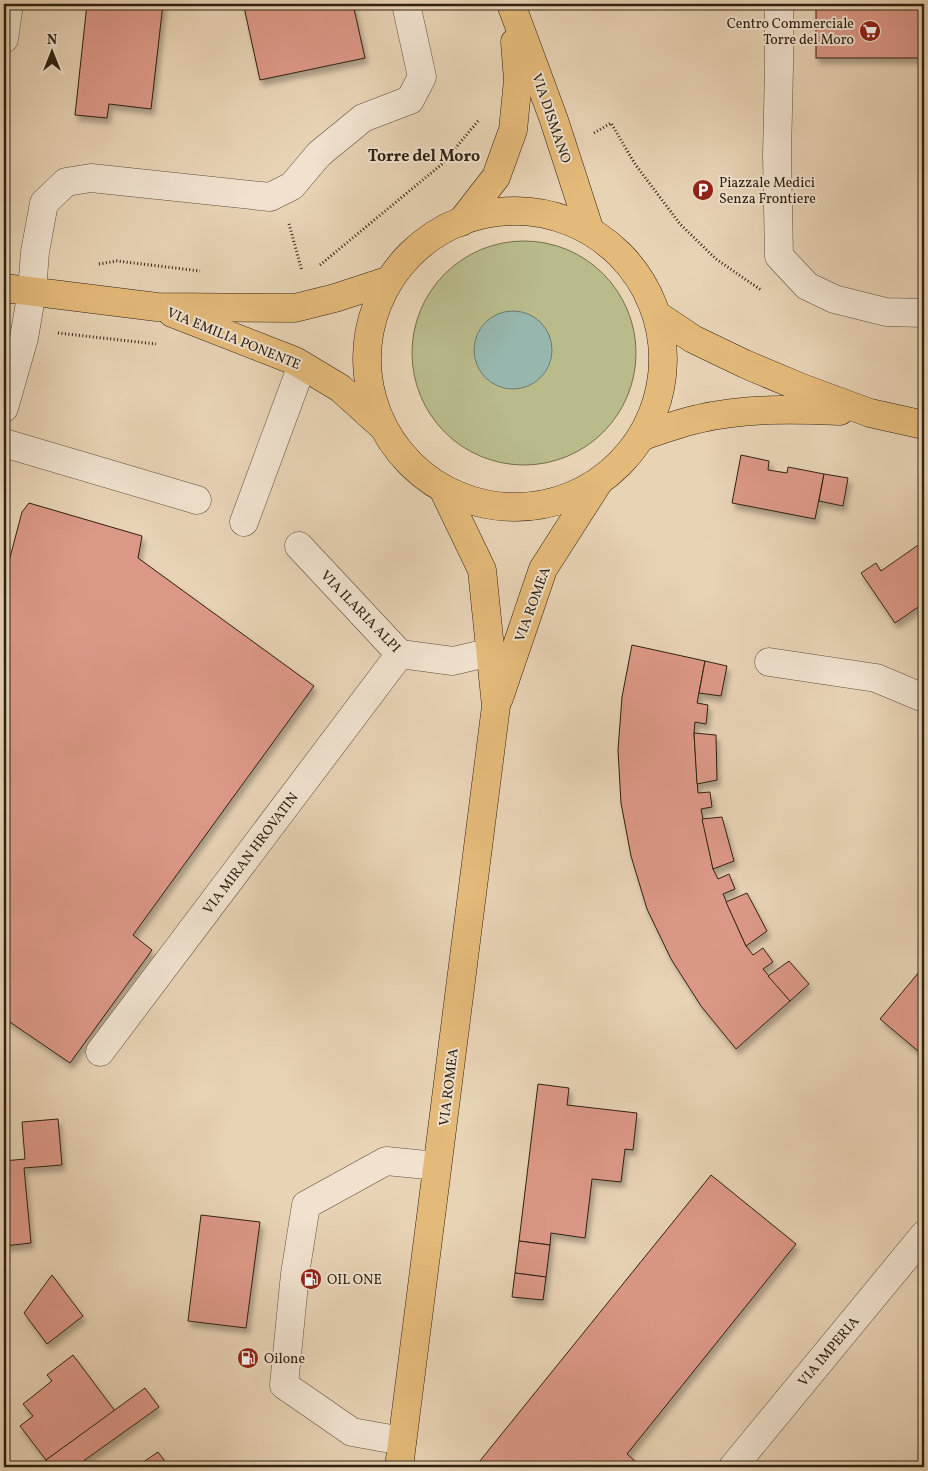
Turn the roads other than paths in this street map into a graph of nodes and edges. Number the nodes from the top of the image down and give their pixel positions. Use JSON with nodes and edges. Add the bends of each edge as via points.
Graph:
{"nodes":[{"id":1,"x":10,"y":4,"type":"edge"},
{"id":2,"x":406,"y":4,"type":"edge"},
{"id":3,"x":779,"y":4,"type":"edge"},
{"id":4,"x":512,"y":5,"type":"edge"},
{"id":5,"x":4,"y":39,"type":"edge"},
{"id":6,"x":461,"y":222,"type":"junction"},
{"id":7,"x":590,"y":231,"type":"junction"},
{"id":8,"x":390,"y":280,"type":"junction"},
{"id":9,"x":4,"y":288,"type":"edge"},
{"id":10,"x":32,"y":291,"type":"junction"},
{"id":11,"x":157,"y":306,"type":"junction"},
{"id":12,"x":924,"y":312,"type":"edge"},
{"id":13,"x":657,"y":316,"type":"junction"},
{"id":14,"x":298,"y":376,"type":"dead end"},
{"id":15,"x":4,"y":408,"type":"edge"},
{"id":16,"x":870,"y":413,"type":"junction"},
{"id":17,"x":924,"y":425,"type":"edge"},
{"id":18,"x":382,"y":426,"type":"junction"},
{"id":19,"x":643,"y":436,"type":"junction"},
{"id":20,"x":4,"y":443,"type":"edge"},
{"id":21,"x":598,"y":483,"type":"junction"},
{"id":22,"x":443,"y":489,"type":"junction"},
{"id":23,"x":197,"y":500,"type":"dead end"},
{"id":24,"x":244,"y":522,"type":"dead end"},
{"id":25,"x":299,"y":546,"type":"dead end"},
{"id":26,"x":491,"y":652,"type":"junction"},
{"id":27,"x":400,"y":654,"type":"junction"},
{"id":28,"x":769,"y":662,"type":"dead end"},
{"id":29,"x":924,"y":698,"type":"edge"},
{"id":30,"x":496,"y":706,"type":"junction"},
{"id":31,"x":100,"y":1052,"type":"dead end"},
{"id":32,"x":437,"y":1166,"type":"junction"},
{"id":33,"x":924,"y":1235,"type":"edge"},
{"id":34,"x":400,"y":1454,"type":"edge"},
{"id":35,"x":733,"y":1467,"type":"edge"}],
"edges":[{"from":1,"to":5,"type":"street"},
{"from":2,"to":10,"type":"street","via":[[422,77],[410,100],[362,118],[319,154],[292,186],[270,198],[91,178],[66,182],[44,203]]},
{"from":3,"to":12,"type":"street","via":[[779,256],[807,286],[834,299],[886,312]]},
{"from":4,"to":6,"type":"main road","name":"VIA DISMANO","via":[[518,80],[513,130],[496,177]]},
{"from":4,"to":7,"type":"main road","name":"VIA DISMANO"},
{"from":6,"to":7,"type":"main road","via":[[493,213],[526,212],[560,218]]},
{"from":6,"to":8,"type":"main road","via":[[420,245]]},
{"from":7,"to":13,"type":"main road","via":[[619,254],[642,282]]},
{"from":8,"to":11,"type":"main road","name":"VIA EMILIA PONENTE","via":[[296,308]]},
{"from":8,"to":18,"type":"main road","via":[[374,315],[367,352],[370,390]]},
{"from":9,"to":10,"type":"main road","name":"VIA EMILIA PONENTE"},
{"from":10,"to":11,"type":"main road","name":"VIA EMILIA PONENTE"},
{"from":10,"to":15,"type":"street","via":[[24,338]]},
{"from":11,"to":18,"type":"main road","name":"VIA EMILIA PONENTE","via":[[295,361],[340,388]]},
{"from":13,"to":16,"type":"main road","via":[[693,339],[745,364]]},
{"from":13,"to":19,"type":"main road","via":[[664,357],[659,398]]},
{"from":14,"to":24,"type":"street"},
{"from":16,"to":17,"type":"main road"},
{"from":16,"to":19,"type":"main road","via":[[795,409],[740,412],[698,419]]},
{"from":18,"to":22,"type":"main road","via":[[408,462]]},
{"from":19,"to":21,"type":"main road","via":[[623,462]]},
{"from":20,"to":23,"type":"street"},
{"from":21,"to":22,"type":"main road","via":[[561,500],[521,508],[481,504]]},
{"from":21,"to":30,"type":"main road","name":"VIA ROMEA","via":[[542,569]]},
{"from":22,"to":26,"type":"main road","name":"VIA ROMEA","via":[[482,570]]},
{"from":25,"to":27,"type":"street","name":"VIA ILARIA ALPI"},
{"from":26,"to":27,"type":"street","name":"VIA ILARIA ALPI","via":[[454,661]]},
{"from":26,"to":30,"type":"main road","name":"VIA ROMEA"},
{"from":27,"to":31,"type":"street","name":"VIA MIRAN HROVATIN"},
{"from":28,"to":29,"type":"street","via":[[876,678]]},
{"from":30,"to":32,"type":"main road","name":"VIA ROMEA"},
{"from":32,"to":34,"type":"main road","name":"VIA ROMEA"},
{"from":32,"to":34,"type":"street","via":[[386,1161],[306,1205],[294,1274],[284,1384],[352,1432]]},
{"from":33,"to":35,"type":"street","name":"VIA IMPERIA"}]}
